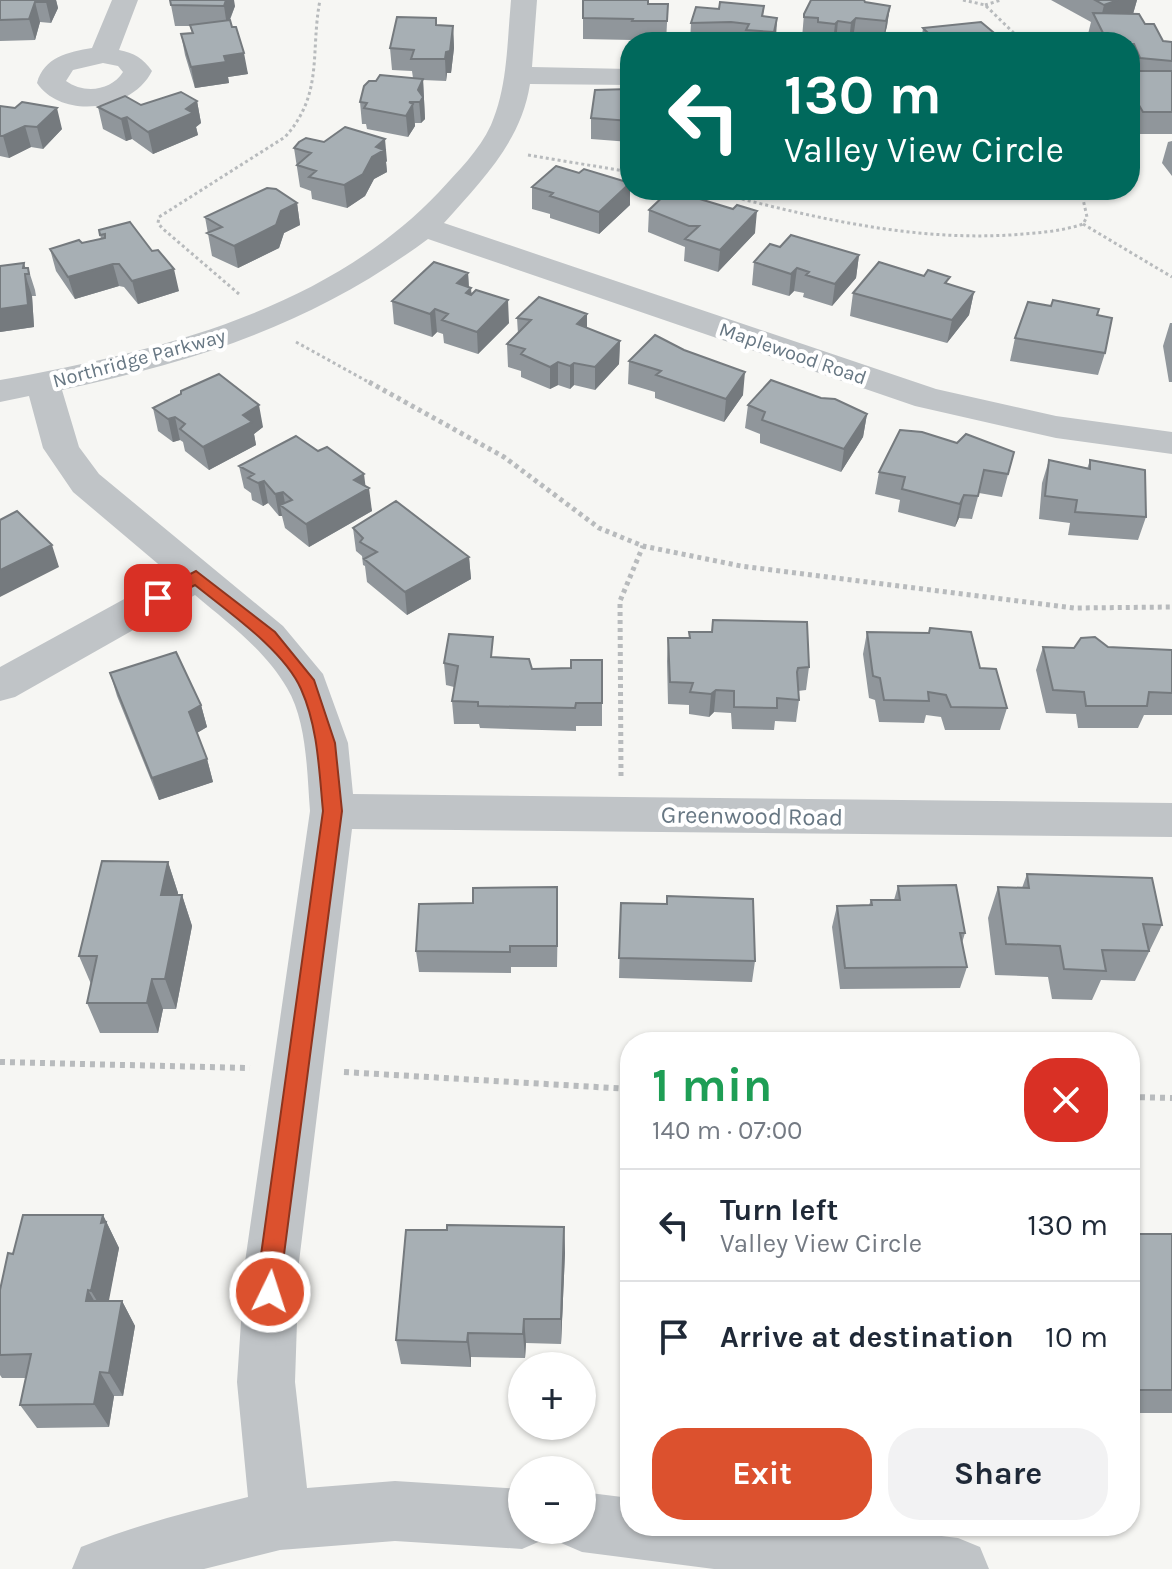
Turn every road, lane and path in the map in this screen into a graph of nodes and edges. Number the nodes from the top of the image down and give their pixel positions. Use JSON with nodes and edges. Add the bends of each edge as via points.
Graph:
{"nodes":[{"id":1,"x":125,"y":0,"type":"edge"},
{"id":2,"x":320,"y":0,"type":"edge"},
{"id":3,"x":524,"y":0,"type":"edge"},
{"id":4,"x":963,"y":0,"type":"edge"},
{"id":5,"x":1001,"y":0,"type":"edge"},
{"id":6,"x":985,"y":5,"type":"junction"},
{"id":7,"x":1013,"y":32,"type":"edge"},
{"id":8,"x":103,"y":55,"type":"dead end"},
{"id":9,"x":516,"y":75,"type":"junction"},
{"id":10,"x":620,"y":77,"type":"edge"},
{"id":11,"x":491,"y":150,"type":"junction"},
{"id":12,"x":620,"y":170,"type":"edge"},
{"id":13,"x":748,"y":200,"type":"edge"},
{"id":14,"x":1083,"y":200,"type":"edge"},
{"id":15,"x":1083,"y":224,"type":"junction"},
{"id":16,"x":424,"y":227,"type":"junction"},
{"id":17,"x":1172,"y":277,"type":"edge"},
{"id":18,"x":267,"y":319,"type":"junction"},
{"id":19,"x":22,"y":388,"type":"edge"},
{"id":20,"x":1172,"y":443,"type":"edge"},
{"id":21,"x":643,"y":546,"type":"junction"},
{"id":22,"x":196,"y":577,"type":"junction"},
{"id":23,"x":1172,"y":607,"type":"edge"},
{"id":24,"x":0,"y":686,"type":"edge"},
{"id":25,"x":332,"y":811,"type":"junction"},
{"id":26,"x":621,"y":814,"type":"junction"},
{"id":27,"x":1172,"y":820,"type":"edge"},
{"id":28,"x":1140,"y":1097,"type":"edge"},
{"id":29,"x":1172,"y":1098,"type":"edge"},
{"id":30,"x":508,"y":1518,"type":"edge"},
{"id":31,"x":280,"y":1520,"type":"junction"},
{"id":32,"x":596,"y":1524,"type":"edge"},
{"id":33,"x":620,"y":1527,"type":"edge"},
{"id":34,"x":694,"y":1536,"type":"edge"},
{"id":35,"x":103,"y":1569,"type":"edge"},
{"id":36,"x":958,"y":1569,"type":"edge"}],
"edges":[{"from":1,"to":8,"type":"street"},
{"from":2,"to":18,"type":"path","via":[[314,80],[302,122],[159,217],[158,223]]},
{"from":3,"to":9,"type":"street","name":"Northridge Parkway"},
{"from":4,"to":6,"type":"path"},
{"from":5,"to":6,"type":"path"},
{"from":6,"to":7,"type":"path"},
{"from":9,"to":10,"type":"street"},
{"from":9,"to":11,"type":"street","name":"Northridge Parkway","via":[[506,123]]},
{"from":11,"to":12,"type":"path"},
{"from":11,"to":16,"type":"street","name":"Northridge Parkway"},
{"from":13,"to":15,"type":"path","via":[[907,235],[985,238]]},
{"from":14,"to":15,"type":"path"},
{"from":15,"to":17,"type":"path"},
{"from":16,"to":18,"type":"street","name":"Northridge Parkway","via":[[362,273]]},
{"from":16,"to":20,"type":"street","name":"Maplewood Road","via":[[927,398],[1056,427]]},
{"from":18,"to":19,"type":"street","name":"Northridge Parkway","via":[[208,344]]},
{"from":18,"to":21,"type":"path","via":[[307,348],[504,457],[599,528]]},
{"from":19,"to":22,"type":"street","via":[[86,483]]},
{"from":21,"to":23,"type":"path","via":[[741,566],[1074,608]]},
{"from":21,"to":26,"type":"path","via":[[620,601]]},
{"from":22,"to":24,"type":"street"},
{"from":22,"to":25,"type":"street","via":[[269,636],[308,685],[326,743]]},
{"from":25,"to":26,"type":"street","name":"Greenwood Road"},
{"from":25,"to":31,"type":"street","via":[[272,1262],[266,1382]]},
{"from":26,"to":27,"type":"street","name":"Greenwood Road"},
{"from":28,"to":29,"type":"path"},
{"from":30,"to":31,"type":"street","via":[[395,1511]]},
{"from":31,"to":35,"type":"street","via":[[152,1551]]},
{"from":32,"to":33,"type":"street"},
{"from":34,"to":36,"type":"street"}]}
